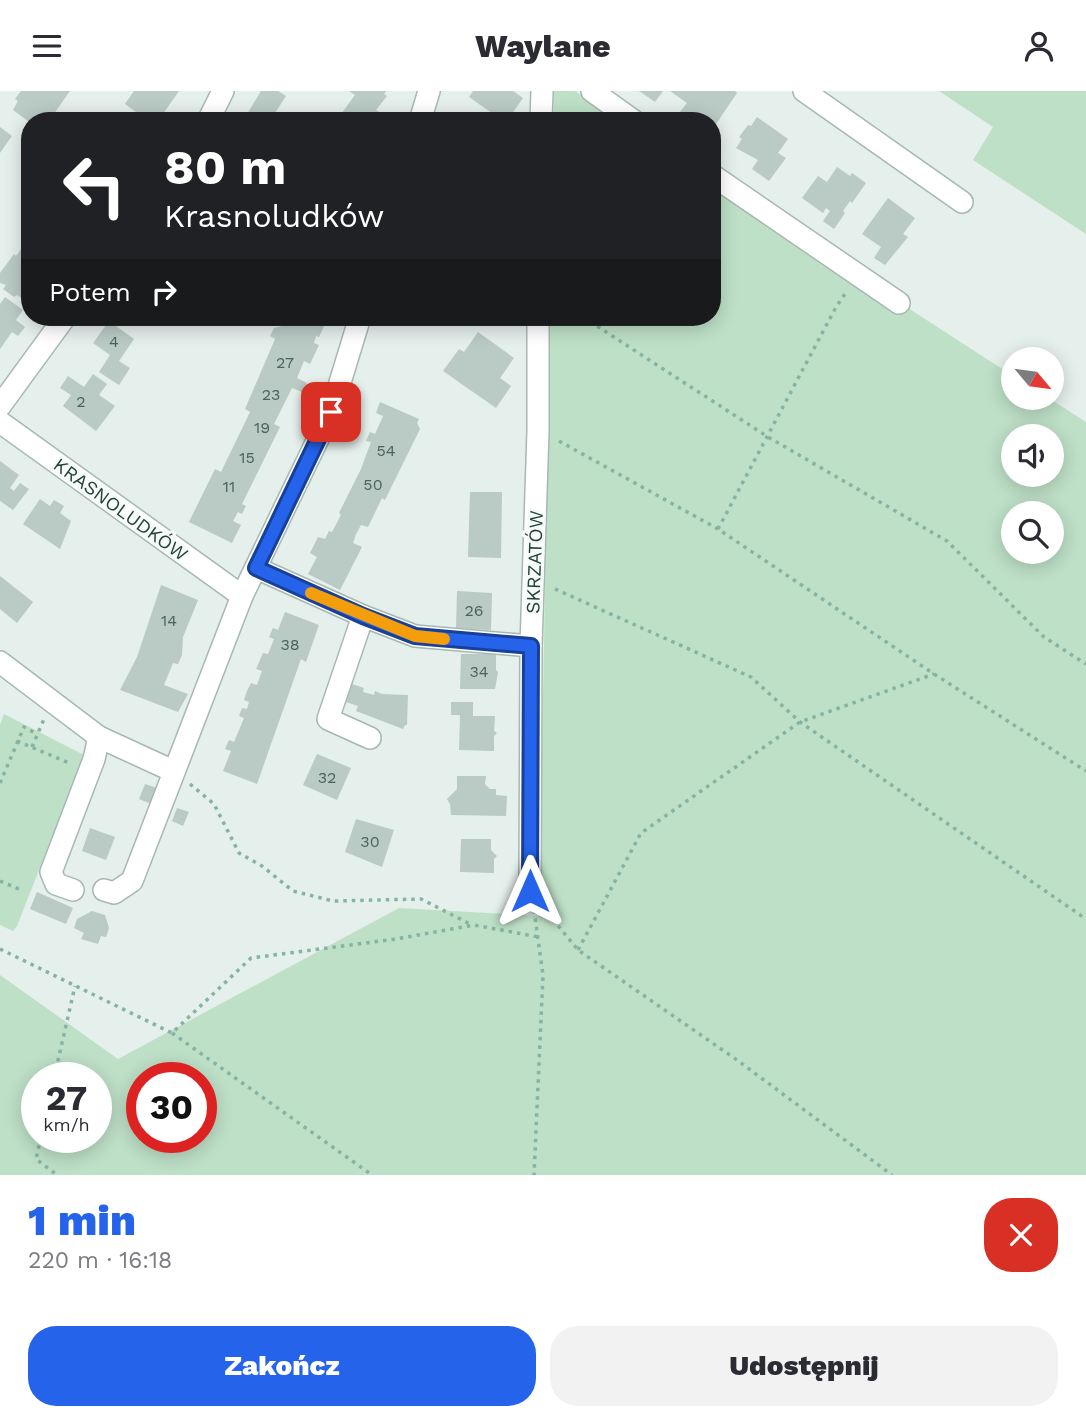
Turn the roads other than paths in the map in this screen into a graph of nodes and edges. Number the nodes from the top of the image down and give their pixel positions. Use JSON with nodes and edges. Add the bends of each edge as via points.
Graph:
{"nodes":[{"id":1,"x":223,"y":91,"type":"edge"},
{"id":2,"x":429,"y":91,"type":"edge"},
{"id":3,"x":542,"y":91,"type":"edge"},
{"id":4,"x":592,"y":91,"type":"edge"},
{"id":5,"x":804,"y":91,"type":"edge"},
{"id":6,"x":212,"y":112,"type":"edge"},
{"id":7,"x":423,"y":112,"type":"edge"},
{"id":8,"x":541,"y":112,"type":"edge"},
{"id":9,"x":621,"y":112,"type":"edge"},
{"id":10,"x":721,"y":181,"type":"edge"},
{"id":11,"x":962,"y":202,"type":"dead end"},
{"id":12,"x":899,"y":303,"type":"dead end"},
{"id":13,"x":58,"y":326,"type":"edge"},
{"id":14,"x":357,"y":326,"type":"edge"},
{"id":15,"x":538,"y":326,"type":"edge"},
{"id":16,"x":0,"y":406,"type":"edge"},
{"id":17,"x":0,"y":422,"type":"edge"},
{"id":18,"x":256,"y":568,"type":"junction"},
{"id":19,"x":243,"y":596,"type":"junction"},
{"id":20,"x":363,"y":616,"type":"junction"},
{"id":21,"x":531,"y":646,"type":"junction"},
{"id":22,"x":0,"y":662,"type":"edge"},
{"id":23,"x":99,"y":737,"type":"junction"},
{"id":24,"x":370,"y":738,"type":"dead end"},
{"id":25,"x":173,"y":771,"type":"junction"},
{"id":26,"x":73,"y":890,"type":"dead end"},
{"id":27,"x":104,"y":890,"type":"dead end"},
{"id":28,"x":530,"y":891,"type":"road end"}],
"edges":[{"from":1,"to":6,"type":"street"},
{"from":2,"to":7,"type":"street"},
{"from":3,"to":8,"type":"street"},
{"from":4,"to":9,"type":"street"},
{"from":5,"to":11,"type":"street"},
{"from":10,"to":12,"type":"street"},
{"from":13,"to":16,"type":"street"},
{"from":14,"to":18,"type":"street","via":[[331,412]]},
{"from":15,"to":21,"type":"street","name":"SKRZATÓW"},
{"from":17,"to":19,"type":"street","name":"KRASNOLUDKÓW"},
{"from":18,"to":19,"type":"street"},
{"from":18,"to":20,"type":"street"},
{"from":19,"to":25,"type":"street"},
{"from":20,"to":21,"type":"street","via":[[415,636]]},
{"from":20,"to":24,"type":"street","via":[[328,719]]},
{"from":21,"to":28,"type":"street","name":"SKRZATÓW"},
{"from":22,"to":23,"type":"street"},
{"from":23,"to":25,"type":"street"},
{"from":23,"to":26,"type":"street","via":[[51,872],[57,884]]},
{"from":25,"to":27,"type":"street","via":[[132,881],[114,893]]}]}
